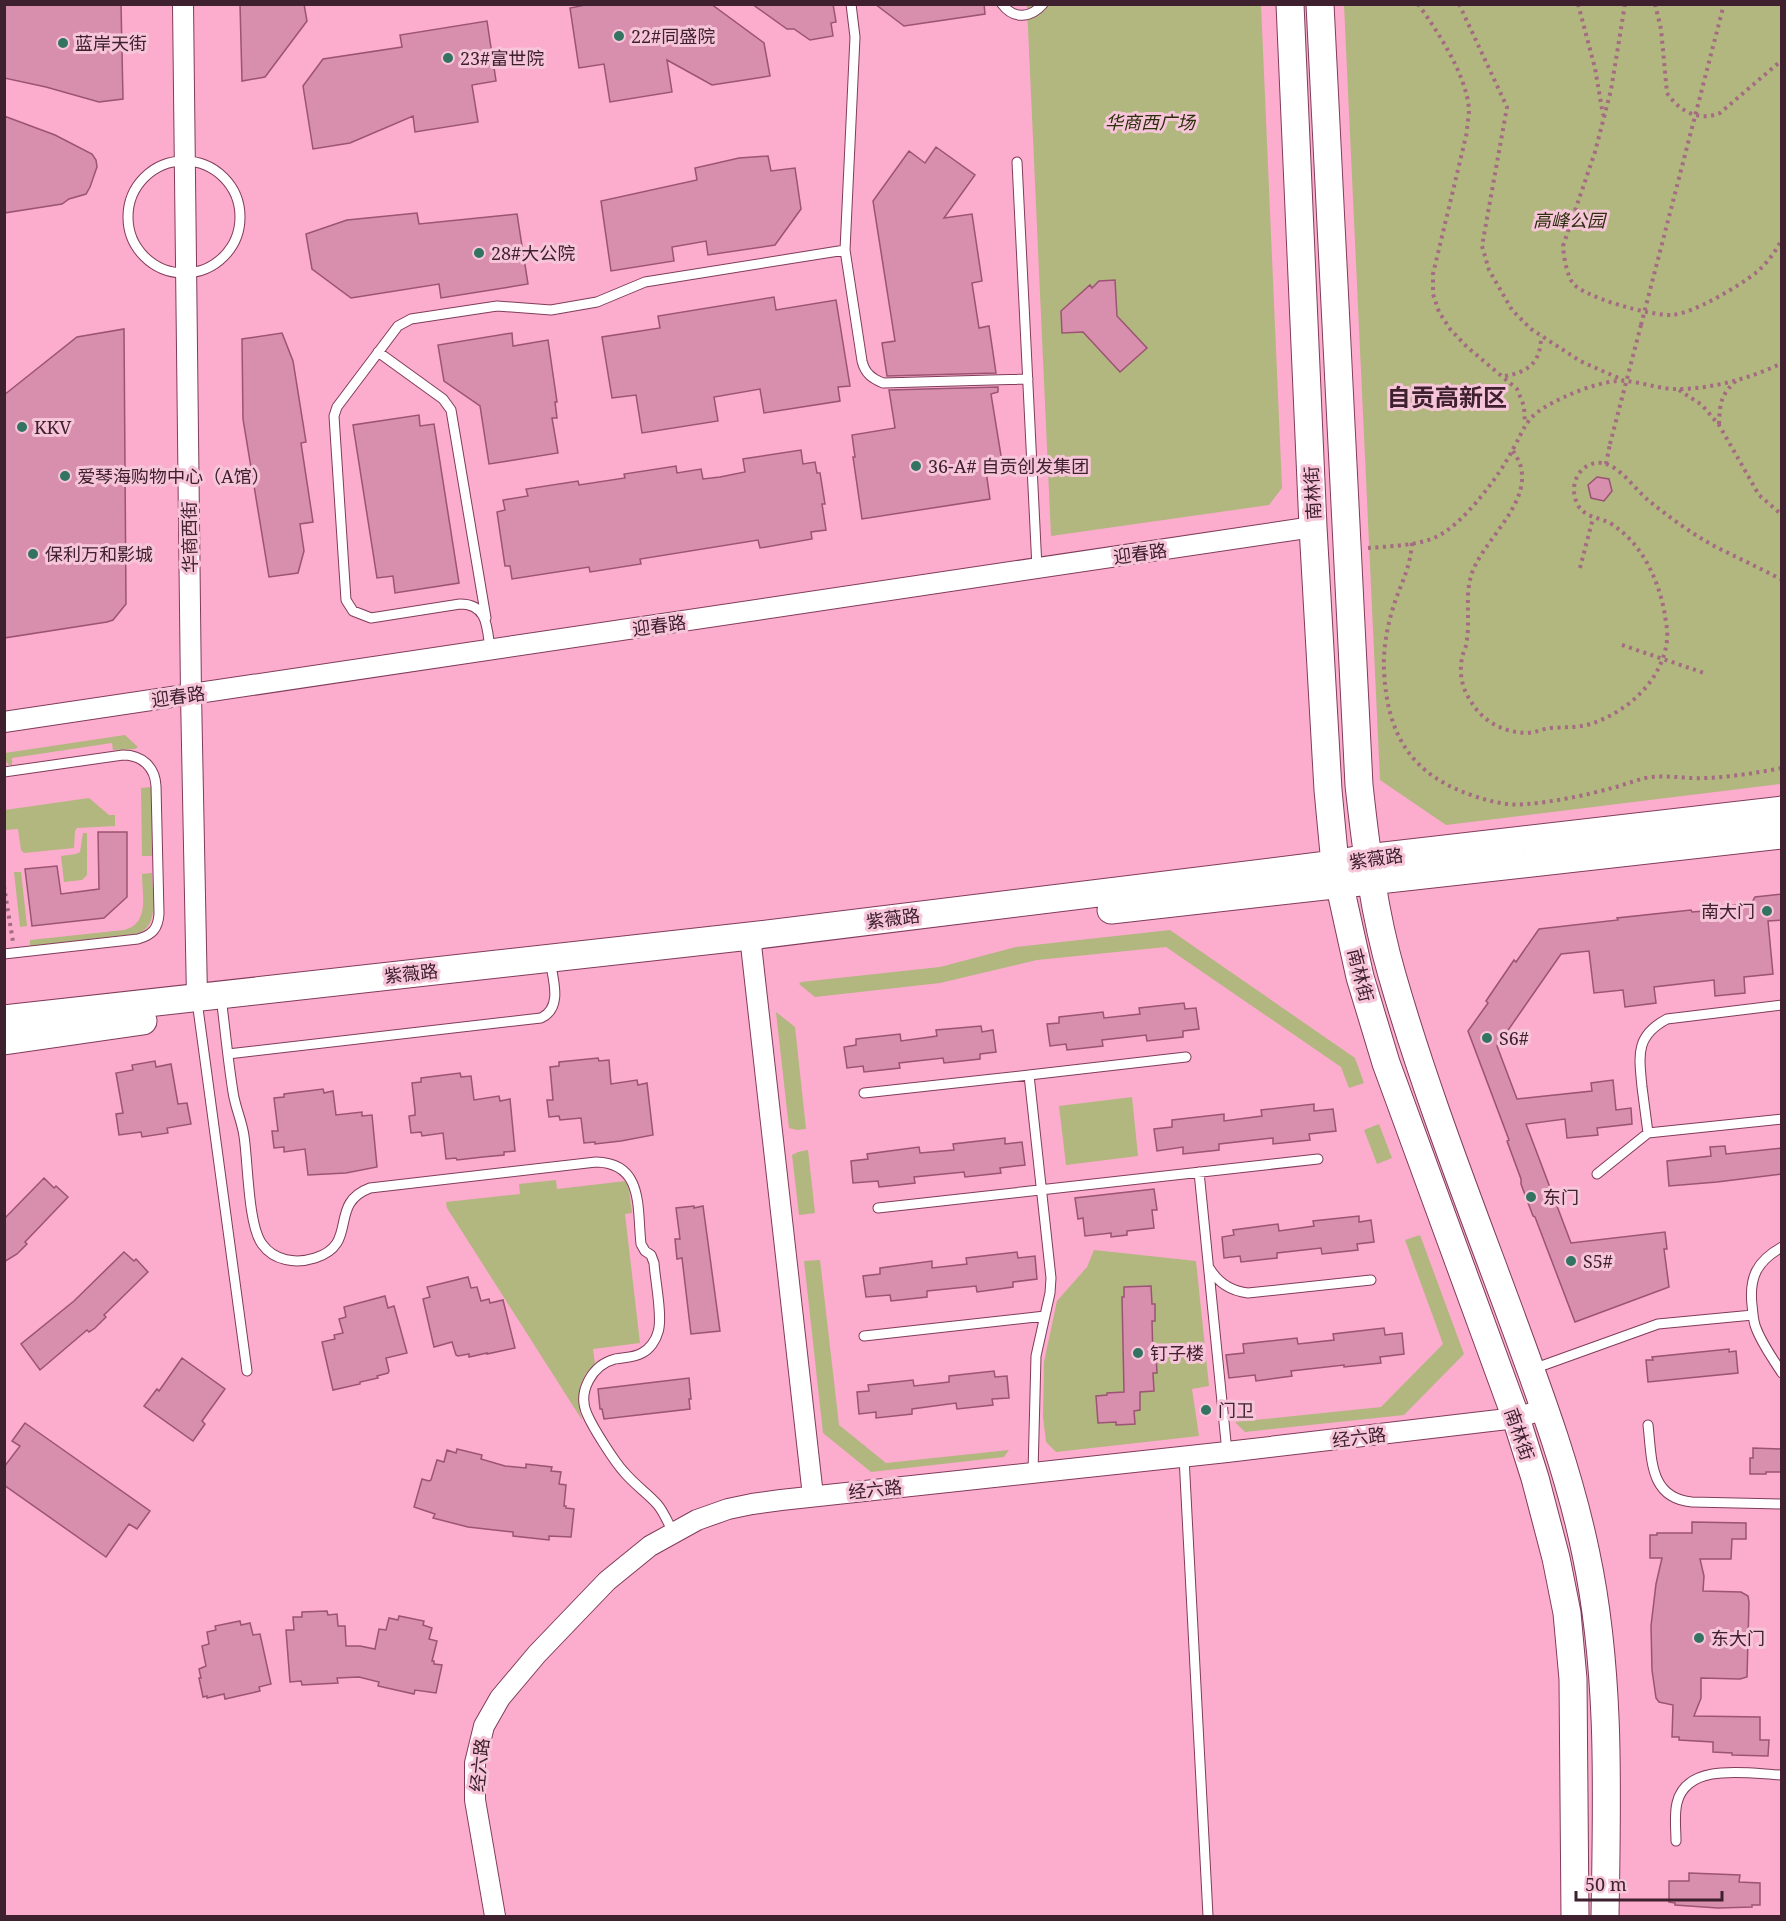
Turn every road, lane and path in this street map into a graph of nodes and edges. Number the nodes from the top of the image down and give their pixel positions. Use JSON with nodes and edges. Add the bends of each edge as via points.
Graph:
{"nodes":[{"id":1,"x":183,"y":4,"type":"edge"},
{"id":2,"x":851,"y":4,"type":"edge"},
{"id":3,"x":1002,"y":4,"type":"edge"},
{"id":4,"x":1043,"y":4,"type":"edge"},
{"id":5,"x":1290,"y":4,"type":"edge"},
{"id":6,"x":1320,"y":4,"type":"edge"},
{"id":7,"x":1418,"y":4,"type":"edge"},
{"id":8,"x":1459,"y":4,"type":"edge"},
{"id":9,"x":1578,"y":4,"type":"edge"},
{"id":10,"x":1625,"y":4,"type":"edge"},
{"id":11,"x":1655,"y":4,"type":"edge"},
{"id":12,"x":1724,"y":4,"type":"edge"},
{"id":13,"x":1782,"y":60,"type":"edge"},
{"id":14,"x":1696,"y":115,"type":"junction"},
{"id":15,"x":1604,"y":118,"type":"junction"},
{"id":16,"x":185,"y":160,"type":"junction"},
{"id":17,"x":1017,"y":162,"type":"dead end"},
{"id":18,"x":1782,"y":239,"type":"edge"},
{"id":19,"x":845,"y":250,"type":"junction"},
{"id":20,"x":186,"y":273,"type":"junction"},
{"id":21,"x":1645,"y":312,"type":"junction"},
{"id":22,"x":1541,"y":336,"type":"junction"},
{"id":23,"x":378,"y":352,"type":"junction"},
{"id":24,"x":1782,"y":363,"type":"edge"},
{"id":25,"x":1503,"y":376,"type":"junction"},
{"id":26,"x":1739,"y":378,"type":"junction"},
{"id":27,"x":1028,"y":379,"type":"junction"},
{"id":28,"x":1623,"y":381,"type":"junction"},
{"id":29,"x":1679,"y":389,"type":"junction"},
{"id":30,"x":1525,"y":425,"type":"junction"},
{"id":31,"x":1719,"y":425,"type":"junction"},
{"id":32,"x":1513,"y":451,"type":"junction"},
{"id":33,"x":1606,"y":464,"type":"junction"},
{"id":34,"x":1782,"y":515,"type":"edge"},
{"id":35,"x":1593,"y":518,"type":"junction"},
{"id":36,"x":1313,"y":527,"type":"junction"},
{"id":37,"x":1412,"y":543,"type":"junction"},
{"id":38,"x":1347,"y":550,"type":"junction"},
{"id":39,"x":1037,"y":568,"type":"junction"},
{"id":40,"x":1580,"y":568,"type":"dead end"},
{"id":41,"x":1782,"y":580,"type":"edge"},
{"id":42,"x":486,"y":623,"type":"junction"},
{"id":43,"x":1622,"y":645,"type":"dead end"},
{"id":44,"x":490,"y":650,"type":"junction"},
{"id":45,"x":1662,"y":660,"type":"junction"},
{"id":46,"x":1707,"y":674,"type":"dead end"},
{"id":47,"x":191,"y":694,"type":"junction"},
{"id":48,"x":4,"y":722,"type":"edge"},
{"id":49,"x":1782,"y":768,"type":"edge"},
{"id":50,"x":4,"y":772,"type":"edge"},
{"id":51,"x":1782,"y":810,"type":"edge"},
{"id":52,"x":1782,"y":835,"type":"edge"},
{"id":53,"x":1369,"y":870,"type":"junction"},
{"id":54,"x":1337,"y":875,"type":"junction"},
{"id":55,"x":4,"y":886,"type":"edge"},
{"id":56,"x":751,"y":944,"type":"junction"},
{"id":57,"x":10,"y":954,"type":"edge"},
{"id":58,"x":550,"y":957,"type":"junction"},
{"id":59,"x":210,"y":1004,"type":"junction"},
{"id":60,"x":1782,"y":1005,"type":"edge"},
{"id":61,"x":4,"y":1019,"type":"edge"},
{"id":62,"x":4,"y":1041,"type":"edge"},
{"id":63,"x":228,"y":1053,"type":"junction"},
{"id":64,"x":1186,"y":1057,"type":"dead end"},
{"id":65,"x":1029,"y":1075,"type":"junction"},
{"id":66,"x":864,"y":1093,"type":"dead end"},
{"id":67,"x":1782,"y":1119,"type":"edge"},
{"id":68,"x":1648,"y":1134,"type":"junction"},
{"id":69,"x":1318,"y":1159,"type":"dead end"},
{"id":70,"x":1198,"y":1172,"type":"junction"},
{"id":71,"x":1597,"y":1174,"type":"dead end"},
{"id":72,"x":1041,"y":1189,"type":"junction"},
{"id":73,"x":878,"y":1208,"type":"dead end"},
{"id":74,"x":1782,"y":1247,"type":"edge"},
{"id":75,"x":1208,"y":1264,"type":"junction"},
{"id":76,"x":1371,"y":1280,"type":"dead end"},
{"id":77,"x":1753,"y":1315,"type":"junction"},
{"id":78,"x":1045,"y":1316,"type":"junction"},
{"id":79,"x":864,"y":1336,"type":"dead end"},
{"id":80,"x":1531,"y":1369,"type":"junction"},
{"id":81,"x":247,"y":1371,"type":"dead end"},
{"id":82,"x":1782,"y":1373,"type":"edge"},
{"id":83,"x":1545,"y":1409,"type":"junction"},
{"id":84,"x":1515,"y":1418,"type":"junction"},
{"id":85,"x":1648,"y":1425,"type":"dead end"},
{"id":86,"x":1227,"y":1452,"type":"junction"},
{"id":87,"x":1184,"y":1456,"type":"junction"},
{"id":88,"x":1033,"y":1472,"type":"junction"},
{"id":89,"x":813,"y":1496,"type":"junction"},
{"id":90,"x":1782,"y":1504,"type":"edge"},
{"id":91,"x":673,"y":1532,"type":"junction"},
{"id":92,"x":1782,"y":1774,"type":"edge"},
{"id":93,"x":1676,"y":1841,"type":"dead end"},
{"id":94,"x":495,"y":1917,"type":"edge"},
{"id":95,"x":1208,"y":1917,"type":"edge"},
{"id":96,"x":1575,"y":1917,"type":"edge"},
{"id":97,"x":1605,"y":1917,"type":"edge"}],
"edges":[{"from":1,"to":16,"type":"street","name":"华商西街"},
{"from":2,"to":19,"type":"lane","via":[[855,37]]},
{"from":3,"to":4,"type":"lane","via":[[1019,16],[1036,12]]},
{"from":5,"to":36,"type":"main road","name":"南林街"},
{"from":6,"to":38,"type":"main road","name":"南林街"},
{"from":7,"to":25,"type":"path","via":[[1449,51],[1469,108],[1467,132],[1433,274],[1433,294],[1450,329]]},
{"from":8,"to":22,"type":"path","via":[[1508,107],[1482,246],[1489,270],[1512,310]]},
{"from":9,"to":15,"type":"path"},
{"from":10,"to":15,"type":"path"},
{"from":11,"to":14,"type":"path","via":[[1667,93],[1682,111]]},
{"from":12,"to":14,"type":"path"},
{"from":13,"to":14,"type":"path","via":[[1720,113],[1711,117]]},
{"from":14,"to":21,"type":"path"},
{"from":15,"to":21,"type":"path","via":[[1563,246],[1564,261],[1573,284],[1599,299]]},
{"from":16,"to":20,"type":"street","name":"华商西街"},
{"from":16,"to":20,"type":"lane","via":[[207,165],[228,180],[241,215],[236,240],[220,260]]},
{"from":16,"to":20,"type":"lane","via":[[158,166],[139,182],[127,218],[134,242],[145,257],[161,268]]},
{"from":17,"to":27,"type":"lane"},
{"from":18,"to":21,"type":"path","via":[[1758,271],[1731,290],[1671,315]]},
{"from":19,"to":23,"type":"lane","via":[[645,282],[602,301],[551,310],[497,306],[411,319],[398,326]]},
{"from":19,"to":27,"type":"lane","via":[[862,361],[872,378],[883,383]]},
{"from":20,"to":47,"type":"street","name":"华商西街"},
{"from":21,"to":33,"type":"path","bridge":true},
{"from":22,"to":25,"type":"path","via":[[1541,349],[1528,369]]},
{"from":22,"to":28,"type":"path","via":[[1580,361]]},
{"from":23,"to":42,"type":"lane","via":[[443,399],[452,410]]},
{"from":23,"to":42,"type":"lane","via":[[334,416],[346,600],[353,611],[371,618],[466,604],[481,612]]},
{"from":24,"to":26,"type":"path"},
{"from":25,"to":30,"type":"path","via":[[1517,389],[1524,406]]},
{"from":26,"to":29,"type":"path"},
{"from":26,"to":31,"type":"path","via":[[1726,390],[1720,403]]},
{"from":27,"to":39,"type":"lane"},
{"from":28,"to":29,"type":"path"},
{"from":28,"to":30,"type":"path","via":[[1568,395],[1544,408]]},
{"from":29,"to":31,"type":"path","via":[[1702,405]]},
{"from":30,"to":32,"type":"path"},
{"from":31,"to":34,"type":"path","via":[[1759,495]]},
{"from":32,"to":37,"type":"path","via":[[1460,520],[1436,537]]},
{"from":32,"to":45,"type":"path","via":[[1522,472],[1520,490],[1470,578],[1461,672],[1464,691],[1474,707],[1497,727],[1528,733],[1594,723],[1636,698]]},
{"from":33,"to":35,"type":"path","via":[[1590,465],[1574,482],[1578,504]]},
{"from":33,"to":41,"type":"path","via":[[1616,468],[1646,499],[1692,532]]},
{"from":35,"to":40,"type":"path"},
{"from":35,"to":45,"type":"path","via":[[1604,520],[1623,534],[1653,573],[1667,632]]},
{"from":36,"to":39,"type":"street","name":"迎春路"},
{"from":36,"to":54,"type":"main road","name":"南林街","via":[[1328,790]]},
{"from":37,"to":38,"type":"path"},
{"from":37,"to":49,"type":"path","via":[[1410,563],[1386,636],[1383,668],[1394,727],[1417,764],[1436,779],[1497,804],[1519,805],[1588,794],[1649,778],[1707,778]]},
{"from":38,"to":53,"type":"main road","name":"南林街","via":[[1359,785]]},
{"from":39,"to":44,"type":"street","name":"迎春路"},
{"from":42,"to":44,"type":"lane"},
{"from":43,"to":45,"type":"path"},
{"from":44,"to":47,"type":"street","name":"迎春路"},
{"from":45,"to":46,"type":"path"},
{"from":47,"to":48,"type":"street","name":"迎春路"},
{"from":47,"to":59,"type":"street","name":"华商西街"},
{"from":50,"to":57,"type":"lane","via":[[133,755],[156,777],[159,914],[155,930],[138,939]]},
{"from":51,"to":53,"type":"main road","name":"紫薇路"},
{"from":52,"to":53,"type":"main road","name":"紫薇路"},
{"from":53,"to":54,"type":"main road","name":"紫薇路"},
{"from":53,"to":80,"type":"main road","name":"南林街","via":[[1391,972],[1418,1060]]},
{"from":54,"to":56,"type":"main road","name":"紫薇路"},
{"from":54,"to":84,"type":"main road","name":"南林街","via":[[1360,977],[1386,1063]]},
{"from":55,"to":57,"type":"path"},
{"from":56,"to":58,"type":"main road","name":"紫薇路"},
{"from":56,"to":59,"type":"main road","name":"紫薇路"},
{"from":56,"to":89,"type":"street"},
{"from":58,"to":59,"type":"main road","name":"紫薇路"},
{"from":58,"to":63,"type":"lane","via":[[555,1002],[541,1018]]},
{"from":59,"to":61,"type":"main road","name":"紫薇路"},
{"from":59,"to":62,"type":"main road","name":"紫薇路"},
{"from":59,"to":63,"type":"lane"},
{"from":59,"to":81,"type":"lane"},
{"from":60,"to":68,"type":"lane","via":[[1667,1018],[1652,1028],[1642,1043],[1639,1059]]},
{"from":63,"to":91,"type":"lane","via":[[244,1134],[256,1234],[271,1254],[286,1260],[315,1258],[334,1247],[352,1198],[370,1188],[596,1162],[616,1164],[628,1174],[635,1190],[643,1248],[654,1263],[659,1331],[645,1352],[615,1359],[591,1375],[584,1403],[621,1470],[656,1502]]},
{"from":64,"to":65,"type":"lane"},
{"from":65,"to":66,"type":"lane"},
{"from":65,"to":72,"type":"lane"},
{"from":67,"to":68,"type":"lane"},
{"from":68,"to":71,"type":"lane"},
{"from":69,"to":70,"type":"lane"},
{"from":70,"to":72,"type":"lane"},
{"from":70,"to":75,"type":"lane"},
{"from":72,"to":73,"type":"lane"},
{"from":72,"to":78,"type":"lane","via":[[1051,1278]]},
{"from":74,"to":77,"type":"lane","via":[[1764,1259],[1754,1276]]},
{"from":75,"to":76,"type":"lane","via":[[1220,1282],[1238,1292]]},
{"from":75,"to":86,"type":"lane"},
{"from":77,"to":80,"type":"lane","via":[[1658,1324]]},
{"from":77,"to":82,"type":"lane","via":[[1757,1331]]},
{"from":78,"to":79,"type":"lane"},
{"from":78,"to":88,"type":"lane","via":[[1035,1365]]},
{"from":80,"to":83,"type":"main road","name":"南林街"},
{"from":83,"to":84,"type":"street","name":"经六路"},
{"from":83,"to":97,"type":"main road","name":"南林街","via":[[1586,1552],[1596,1608],[1604,1676]]},
{"from":84,"to":86,"type":"street","name":"经六路"},
{"from":84,"to":96,"type":"main road","name":"南林街","via":[[1535,1478],[1567,1613],[1573,1679]]},
{"from":85,"to":90,"type":"lane","via":[[1655,1475],[1668,1494],[1692,1502]]},
{"from":86,"to":87,"type":"street","name":"经六路"},
{"from":87,"to":88,"type":"street","name":"经六路"},
{"from":87,"to":95,"type":"lane"},
{"from":88,"to":89,"type":"street","name":"经六路"},
{"from":89,"to":91,"type":"street","name":"经六路","via":[[728,1509]]},
{"from":91,"to":94,"type":"street","name":"经六路","via":[[608,1581],[521,1672],[484,1726],[475,1763],[475,1800]]},
{"from":92,"to":93,"type":"lane","via":[[1710,1773],[1694,1779],[1677,1803]]}]}
